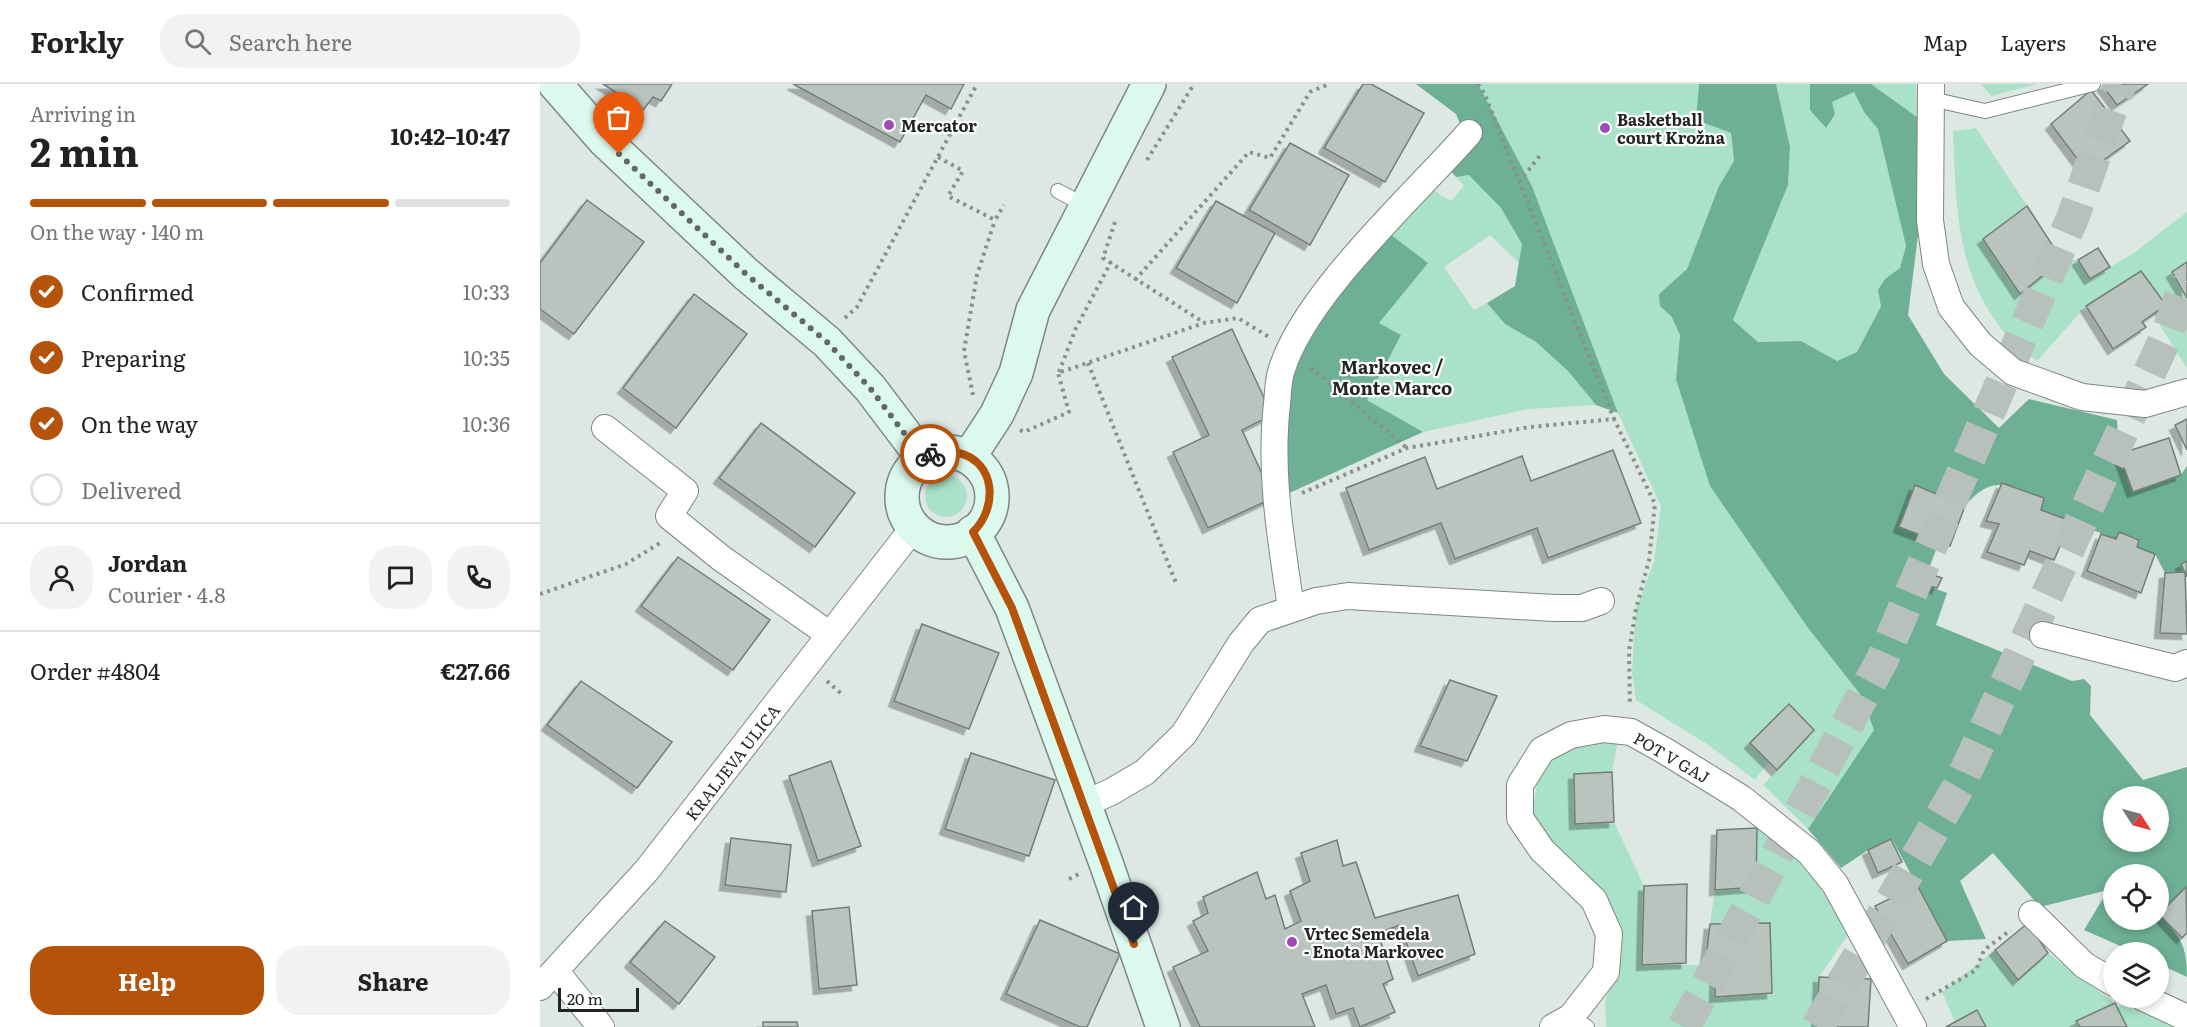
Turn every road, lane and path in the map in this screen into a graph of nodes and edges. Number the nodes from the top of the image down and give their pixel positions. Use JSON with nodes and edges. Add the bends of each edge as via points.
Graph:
{"nodes":[{"id":1,"x":555,"y":84,"type":"edge"},
{"id":2,"x":977,"y":84,"type":"edge"},
{"id":3,"x":1149,"y":84,"type":"edge"},
{"id":4,"x":1194,"y":84,"type":"edge"},
{"id":5,"x":1329,"y":84,"type":"edge"},
{"id":6,"x":1478,"y":84,"type":"edge"},
{"id":7,"x":2093,"y":84,"type":"edge"},
{"id":8,"x":1931,"y":92,"type":"edge"},
{"id":9,"x":1469,"y":133,"type":"dead end"},
{"id":10,"x":1542,"y":153,"type":"dead end"},
{"id":11,"x":938,"y":157,"type":"junction"},
{"id":12,"x":1143,"y":166,"type":"dead end"},
{"id":13,"x":1519,"y":182,"type":"junction"},
{"id":14,"x":1058,"y":190,"type":"dead end"},
{"id":15,"x":1004,"y":205,"type":"dead end"},
{"id":16,"x":1102,"y":211,"type":"junction"},
{"id":17,"x":995,"y":220,"type":"junction"},
{"id":18,"x":1111,"y":261,"type":"junction"},
{"id":19,"x":1135,"y":280,"type":"junction"},
{"id":20,"x":857,"y":307,"type":"dead end"},
{"id":21,"x":1204,"y":323,"type":"junction"},
{"id":22,"x":1290,"y":350,"type":"junction"},
{"id":23,"x":1088,"y":363,"type":"junction"},
{"id":24,"x":1058,"y":373,"type":"junction"},
{"id":25,"x":2187,"y":392,"type":"edge"},
{"id":26,"x":986,"y":405,"type":"junction"},
{"id":27,"x":1614,"y":419,"type":"junction"},
{"id":28,"x":605,"y":428,"type":"dead end"},
{"id":29,"x":1407,"y":448,"type":"junction"},
{"id":30,"x":969,"y":457,"type":"junction"},
{"id":31,"x":923,"y":458,"type":"junction"},
{"id":32,"x":1277,"y":504,"type":"junction"},
{"id":33,"x":681,"y":525,"type":"junction"},
{"id":34,"x":914,"y":528,"type":"junction"},
{"id":35,"x":973,"y":532,"type":"junction"},
{"id":36,"x":1176,"y":583,"type":"dead end"},
{"id":37,"x":540,"y":594,"type":"edge"},
{"id":38,"x":1601,"y":601,"type":"dead end"},
{"id":39,"x":1291,"y":608,"type":"junction"},
{"id":40,"x":830,"y":635,"type":"junction"},
{"id":41,"x":2043,"y":635,"type":"dead end"},
{"id":42,"x":2187,"y":663,"type":"edge"},
{"id":43,"x":1631,"y":732,"type":"junction"},
{"id":44,"x":1084,"y":804,"type":"junction"},
{"id":45,"x":2032,"y":914,"type":"joint"},
{"id":46,"x":2103,"y":976,"type":"edge"},
{"id":47,"x":548,"y":979,"type":"edge"},
{"id":48,"x":2166,"y":1008,"type":"edge"},
{"id":49,"x":2187,"y":1018,"type":"edge"},
{"id":50,"x":1909,"y":1019,"type":"edge"},
{"id":51,"x":1570,"y":1024,"type":"edge"},
{"id":52,"x":602,"y":1027,"type":"edge"},
{"id":53,"x":1163,"y":1027,"type":"edge"}],
"edges":[{"from":1,"to":31,"type":"street","via":[[604,140],[746,274],[827,342],[870,388]]},
{"from":2,"to":11,"type":"path"},
{"from":3,"to":16,"type":"street"},
{"from":4,"to":12,"type":"path"},
{"from":5,"to":19,"type":"path","via":[[1310,92],[1270,158],[1249,152]]},
{"from":6,"to":13,"type":"path"},
{"from":7,"to":8,"type":"lane","via":[[1985,111]]},
{"from":8,"to":25,"type":"street","via":[[1930,220],[1936,264],[1951,307],[1980,344],[2013,372],[2082,397],[2145,404]]},
{"from":9,"to":22,"type":"street","via":[[1342,273]]},
{"from":10,"to":13,"type":"path"},
{"from":11,"to":17,"type":"path","via":[[963,171],[948,196]]},
{"from":11,"to":20,"type":"path"},
{"from":13,"to":27,"type":"path"},
{"from":14,"to":16,"type":"lane"},
{"from":15,"to":17,"type":"path"},
{"from":16,"to":18,"type":"path","via":[[1103,258]]},
{"from":16,"to":26,"type":"street","via":[[1033,310],[1016,373]]},
{"from":17,"to":26,"type":"path","via":[[977,275],[964,351]]},
{"from":18,"to":19,"type":"path"},
{"from":18,"to":24,"type":"path"},
{"from":19,"to":21,"type":"path"},
{"from":21,"to":22,"type":"path","via":[[1238,318]]},
{"from":21,"to":23,"type":"path"},
{"from":22,"to":29,"type":"path"},
{"from":22,"to":32,"type":"street","via":[[1281,373],[1273,434]]},
{"from":23,"to":24,"type":"path"},
{"from":23,"to":36,"type":"path"},
{"from":24,"to":26,"type":"path","via":[[1069,412],[1024,432]]},
{"from":26,"to":30,"type":"street"},
{"from":27,"to":29,"type":"path"},
{"from":27,"to":43,"type":"path","via":[[1655,504],[1649,560],[1629,651]]},
{"from":28,"to":33,"type":"street","via":[[685,491],[669,516]]},
{"from":29,"to":32,"type":"path"},
{"from":30,"to":31,"type":"street","via":[[956,452]]},
{"from":30,"to":35,"type":"street","via":[[984,472],[992,492],[990,507]]},
{"from":31,"to":34,"type":"street","via":[[907,476],[902,499]]},
{"from":32,"to":39,"type":"street"},
{"from":33,"to":37,"type":"path","via":[[626,564]]},
{"from":33,"to":40,"type":"street"},
{"from":34,"to":35,"type":"street","via":[[941,543],[957,541]]},
{"from":34,"to":40,"type":"street","name":"KRALJEVA ULICA"},
{"from":35,"to":44,"type":"street","via":[[1012,608]]},
{"from":38,"to":39,"type":"street","via":[[1582,608],[1536,608],[1348,596]]},
{"from":39,"to":44,"type":"street","via":[[1260,620],[1184,734],[1145,772]]},
{"from":40,"to":47,"type":"street","name":"KRALJEVA ULICA","via":[[647,870]]},
{"from":41,"to":42,"type":"street","via":[[2175,668]]},
{"from":43,"to":50,"type":"street","name":"POT V GAJ","via":[[1741,798],[1809,852],[1834,884]]},
{"from":43,"to":51,"type":"street","name":"POT V GAJ","via":[[1604,729],[1571,735],[1542,750],[1520,785],[1520,818],[1542,850],[1594,900],[1609,933],[1606,972]]},
{"from":44,"to":53,"type":"street"},
{"from":45,"to":46,"type":"street","via":[[2084,965]]},
{"from":45,"to":50,"type":"path","via":[[1984,950],[1976,970]]},
{"from":47,"to":52,"type":"street"},
{"from":48,"to":49,"type":"street"}]}
